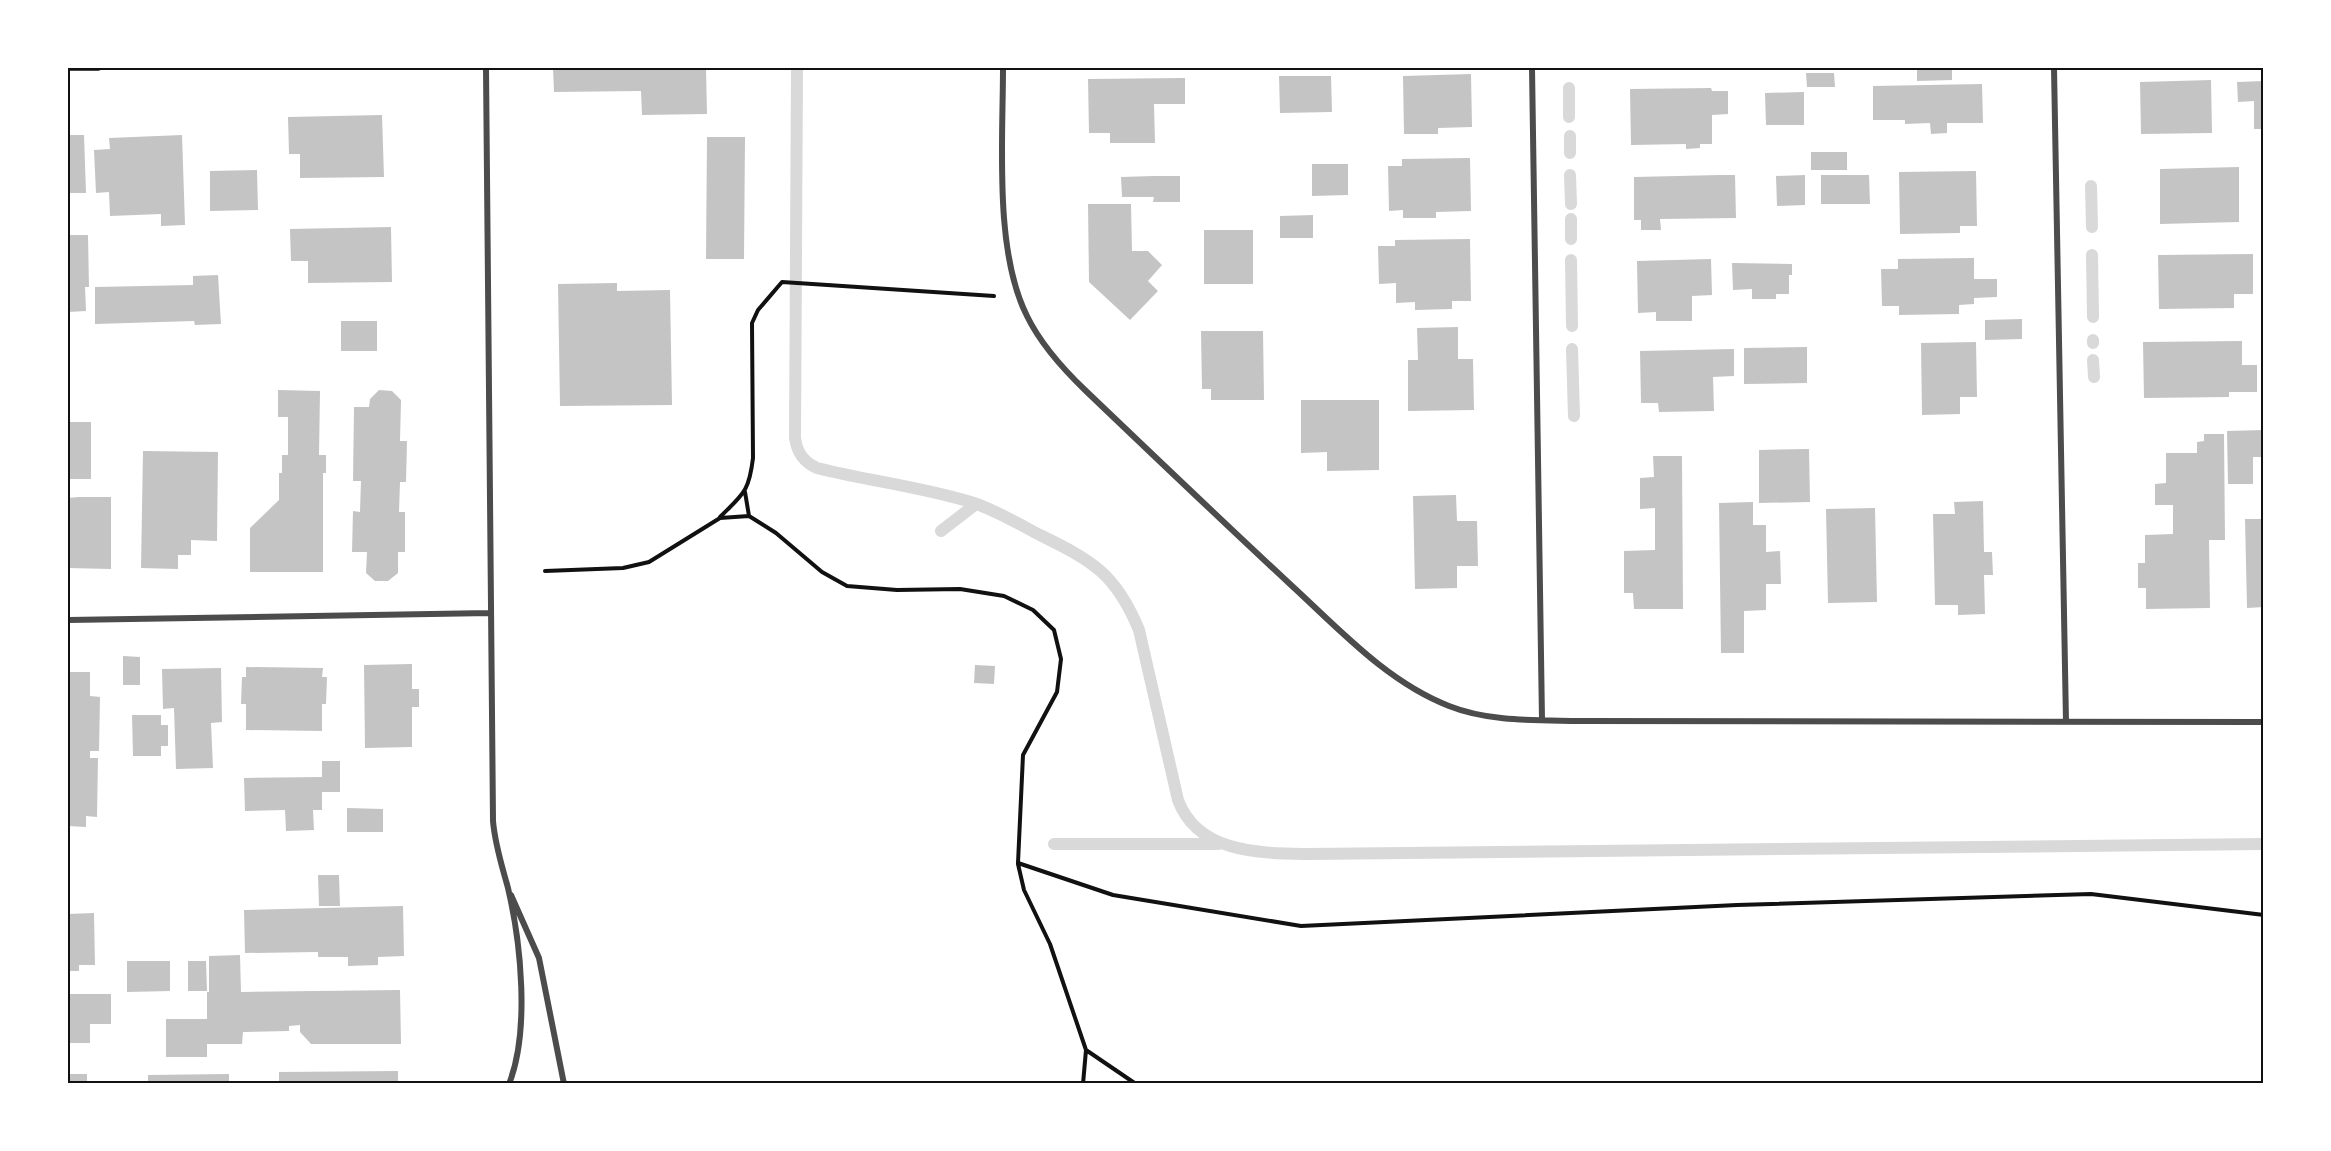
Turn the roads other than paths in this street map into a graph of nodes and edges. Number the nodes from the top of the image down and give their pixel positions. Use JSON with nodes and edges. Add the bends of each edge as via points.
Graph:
{"nodes":[{"id":1,"x":68,"y":68,"type":"edge"},
{"id":2,"x":98,"y":68,"type":"edge"},
{"id":3,"x":486,"y":68,"type":"edge"},
{"id":4,"x":1003,"y":68,"type":"edge"},
{"id":5,"x":1532,"y":68,"type":"edge"},
{"id":6,"x":2054,"y":68,"type":"edge"},
{"id":7,"x":490,"y":613,"type":"junction"},
{"id":8,"x":68,"y":620,"type":"edge"},
{"id":9,"x":1542,"y":720,"type":"junction"},
{"id":10,"x":2066,"y":722,"type":"junction"},
{"id":11,"x":2264,"y":722,"type":"edge"},
{"id":12,"x":508,"y":889,"type":"junction"},
{"id":13,"x":509,"y":1083,"type":"edge"},
{"id":14,"x":564,"y":1083,"type":"edge"}],
"edges":[{"from":1,"to":2,"type":"street"},
{"from":3,"to":7,"type":"street"},
{"from":4,"to":9,"type":"street","via":[[1005,217],[1010,267],[1019,298],[1039,337],[1069,374],[1220,519],[1368,655],[1408,686],[1446,705],[1482,715]]},
{"from":5,"to":9,"type":"street"},
{"from":6,"to":10,"type":"street"},
{"from":7,"to":8,"type":"street"},
{"from":7,"to":12,"type":"street","via":[[493,821]]},
{"from":9,"to":10,"type":"street"},
{"from":10,"to":11,"type":"street"},
{"from":12,"to":13,"type":"street","via":[[520,964],[521,998],[518,1045]]},
{"from":12,"to":14,"type":"street","via":[[539,958]]}]}
